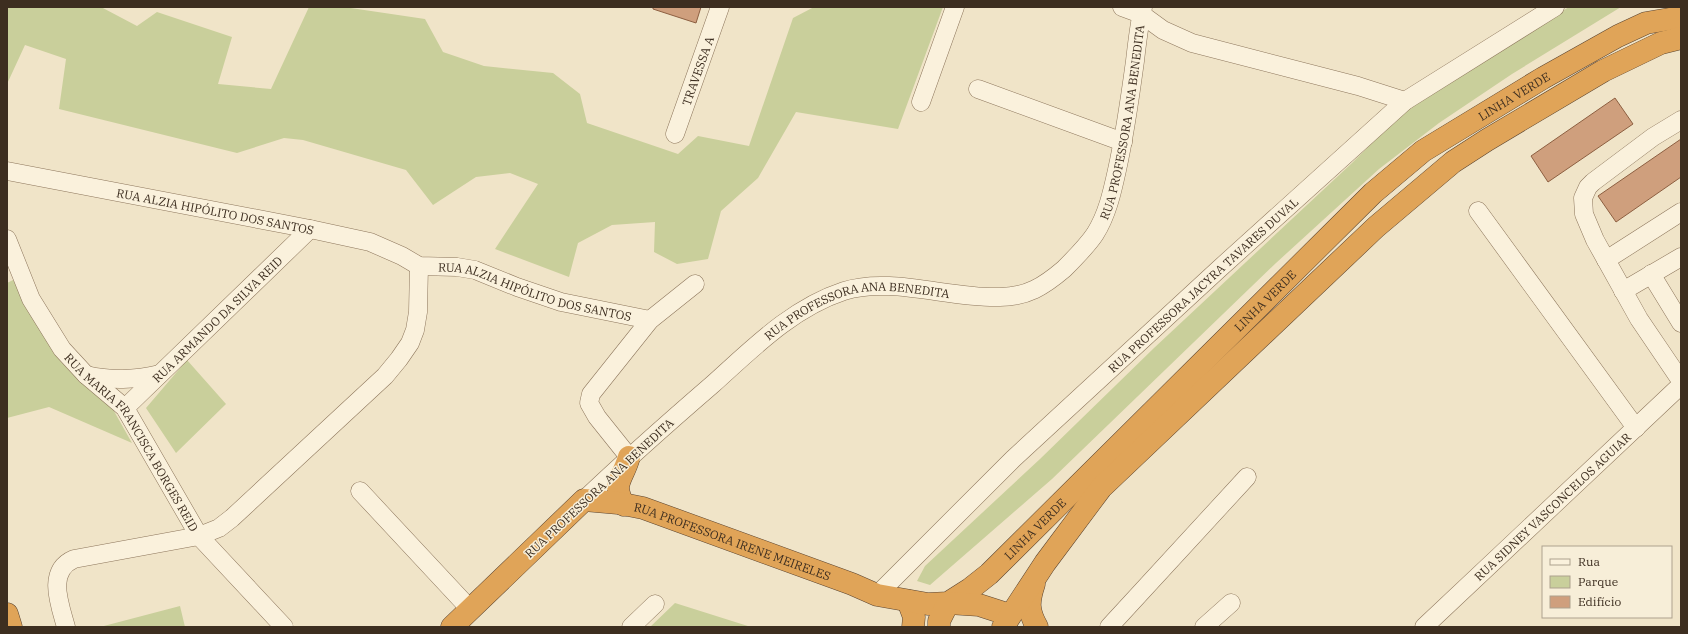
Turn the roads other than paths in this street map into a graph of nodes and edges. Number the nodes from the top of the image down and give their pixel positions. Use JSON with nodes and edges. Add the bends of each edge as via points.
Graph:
{"nodes":[{"id":1,"x":720,"y":7,"type":"edge"},
{"id":2,"x":955,"y":7,"type":"edge"},
{"id":3,"x":1122,"y":7,"type":"edge"},
{"id":4,"x":1555,"y":7,"type":"edge"},
{"id":5,"x":1142,"y":10,"type":"edge"},
{"id":6,"x":1681,"y":17,"type":"edge"},
{"id":7,"x":1681,"y":38,"type":"edge"},
{"id":8,"x":978,"y":89,"type":"dead end"},
{"id":9,"x":1405,"y":101,"type":"junction"},
{"id":10,"x":921,"y":102,"type":"dead end"},
{"id":11,"x":1681,"y":120,"type":"edge"},
{"id":12,"x":674,"y":134,"type":"dead end"},
{"id":13,"x":1124,"y":142,"type":"junction"},
{"id":14,"x":7,"y":171,"type":"edge"},
{"id":15,"x":1478,"y":211,"type":"dead end"},
{"id":16,"x":1681,"y":212,"type":"edge"},
{"id":17,"x":310,"y":229,"type":"junction"},
{"id":18,"x":7,"y":238,"type":"edge"},
{"id":19,"x":1681,"y":258,"type":"edge"},
{"id":20,"x":1606,"y":260,"type":"junction"},
{"id":21,"x":419,"y":266,"type":"junction"},
{"id":22,"x":1651,"y":274,"type":"junction"},
{"id":23,"x":695,"y":284,"type":"dead end"},
{"id":24,"x":1623,"y":291,"type":"junction"},
{"id":25,"x":650,"y":320,"type":"junction"},
{"id":26,"x":1681,"y":323,"type":"edge"},
{"id":27,"x":161,"y":374,"type":"junction"},
{"id":28,"x":86,"y":375,"type":"junction"},
{"id":29,"x":1681,"y":381,"type":"edge"},
{"id":30,"x":1681,"y":386,"type":"edge"},
{"id":31,"x":125,"y":408,"type":"junction"},
{"id":32,"x":1636,"y":428,"type":"junction"},
{"id":33,"x":629,"y":457,"type":"junction"},
{"id":34,"x":1247,"y":478,"type":"dead end"},
{"id":35,"x":360,"y":491,"type":"dead end"},
{"id":36,"x":584,"y":500,"type":"junction"},
{"id":37,"x":624,"y":505,"type":"junction"},
{"id":38,"x":199,"y":536,"type":"junction"},
{"id":39,"x":1045,"y":563,"type":"junction"},
{"id":40,"x":877,"y":595,"type":"junction"},
{"id":41,"x":908,"y":601,"type":"junction"},
{"id":42,"x":948,"y":603,"type":"junction"},
{"id":43,"x":1231,"y":603,"type":"dead end"},
{"id":44,"x":655,"y":604,"type":"dead end"},
{"id":45,"x":470,"y":609,"type":"junction"},
{"id":46,"x":7,"y":614,"type":"edge"},
{"id":47,"x":1007,"y":621,"type":"edge"},
{"id":48,"x":11,"y":627,"type":"edge"},
{"id":49,"x":66,"y":627,"type":"edge"},
{"id":50,"x":284,"y":627,"type":"edge"},
{"id":51,"x":452,"y":627,"type":"edge"},
{"id":52,"x":631,"y":627,"type":"edge"},
{"id":53,"x":913,"y":627,"type":"edge"},
{"id":54,"x":939,"y":627,"type":"edge"},
{"id":55,"x":1037,"y":627,"type":"edge"},
{"id":56,"x":1109,"y":627,"type":"edge"},
{"id":57,"x":1204,"y":627,"type":"edge"},
{"id":58,"x":1424,"y":627,"type":"edge"}],
"edges":[{"from":1,"to":12,"type":"street","name":"TRAVESSA A"},
{"from":2,"to":10,"type":"street"},
{"from":3,"to":5,"type":"street"},
{"from":4,"to":9,"type":"street","name":"RUA PROFESSORA JACYRA TAVARES DUVAL"},
{"from":5,"to":9,"type":"street","via":[[1163,30],[1192,43],[1358,86]]},
{"from":5,"to":13,"type":"street","name":"RUA PROFESSORA ANA BENEDITA"},
{"from":6,"to":42,"type":"highway","name":"LINHA VERDE","via":[[1646,23],[1618,36],[1543,78],[1424,151],[1396,172],[989,574]]},
{"from":7,"to":39,"type":"highway","name":"LINHA VERDE","via":[[1661,43],[1603,71],[1454,162],[1376,227],[1101,488]]},
{"from":8,"to":13,"type":"street"},
{"from":9,"to":40,"type":"street","name":"RUA PROFESSORA JACYRA TAVARES DUVAL","via":[[1014,459]]},
{"from":11,"to":20,"type":"street","via":[[1653,137],[1588,187],[1583,198],[1584,214]]},
{"from":13,"to":33,"type":"street","name":"RUA PROFESSORA ANA BENEDITA","via":[[1111,199],[1094,236],[1069,264],[1046,284],[1024,294],[1001,298],[868,286],[845,291],[820,301],[784,322]]},
{"from":14,"to":17,"type":"street","name":"RUA ALZIA HIPÓLITO DOS SANTOS"},
{"from":15,"to":32,"type":"street"},
{"from":16,"to":20,"type":"street"},
{"from":17,"to":21,"type":"street","name":"RUA ALZIA HIPÓLITO DOS SANTOS","via":[[370,242]]},
{"from":17,"to":27,"type":"street","name":"RUA ARMANDO DA SILVA REID"},
{"from":18,"to":28,"type":"street","name":"RUA MARIA FRANCISCA BORGES REID","via":[[31,299],[46,326],[62,350]]},
{"from":19,"to":22,"type":"street"},
{"from":20,"to":24,"type":"street"},
{"from":21,"to":25,"type":"street","name":"RUA ALZIA HIPÓLITO DOS SANTOS","via":[[457,266],[475,270],[517,288],[561,302]]},
{"from":21,"to":38,"type":"street","name":"RUA ALZIA HIPÓLITO DOS SANTOS","via":[[415,330],[399,359],[385,376],[244,508],[219,528]]},
{"from":22,"to":24,"type":"street"},
{"from":22,"to":26,"type":"street"},
{"from":23,"to":25,"type":"street"},
{"from":24,"to":29,"type":"street","via":[[1638,319]]},
{"from":25,"to":33,"type":"street","via":[[591,394],[589,403]]},
{"from":27,"to":28,"type":"street","via":[[128,380],[102,379]]},
{"from":27,"to":31,"type":"street","name":"RUA ARMANDO DA SILVA REID"},
{"from":28,"to":31,"type":"street","name":"RUA MARIA FRANCISCA BORGES REID"},
{"from":30,"to":32,"type":"street","name":"RUA SIDNEY VASCONCELOS AGUIAR"},
{"from":31,"to":38,"type":"street","name":"RUA MARIA FRANCISCA BORGES REID"},
{"from":32,"to":58,"type":"street","name":"RUA SIDNEY VASCONCELOS AGUIAR"},
{"from":33,"to":36,"type":"street","name":"RUA PROFESSORA ANA BENEDITA"},
{"from":33,"to":37,"type":"highway","via":[[617,487]]},
{"from":34,"to":56,"type":"street"},
{"from":35,"to":45,"type":"street"},
{"from":36,"to":37,"type":"highway","name":"RUA PROFESSORA IRENE MEIRELES"},
{"from":36,"to":45,"type":"highway","name":"RUA PROFESSORA ANA BENEDITA"},
{"from":37,"to":40,"type":"highway","name":"RUA PROFESSORA IRENE MEIRELES","via":[[643,508]]},
{"from":38,"to":49,"type":"street","name":"RUA ALZIA HIPÓLITO DOS SANTOS","via":[[67,562],[60,568],[57,576],[59,603]]},
{"from":38,"to":50,"type":"street","name":"RUA MARIA FRANCISCA BORGES REID"},
{"from":39,"to":47,"type":"highway","name":"LINHA VERDE"},
{"from":39,"to":55,"type":"highway","via":[[1033,586],[1031,598],[1030,615]]},
{"from":40,"to":41,"type":"highway","name":"LINHA VERDE"},
{"from":41,"to":42,"type":"highway","name":"LINHA VERDE"},
{"from":41,"to":53,"type":"highway","via":[[914,617]]},
{"from":42,"to":47,"type":"highway","via":[[979,605]]},
{"from":42,"to":54,"type":"highway","via":[[939,621]]},
{"from":43,"to":57,"type":"street"},
{"from":44,"to":52,"type":"street"},
{"from":45,"to":51,"type":"highway","name":"RUA PROFESSORA ANA BENEDITA"},
{"from":46,"to":48,"type":"highway"}]}
